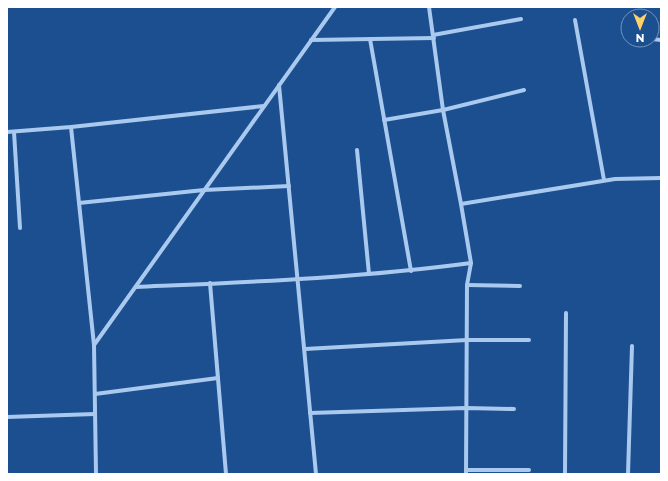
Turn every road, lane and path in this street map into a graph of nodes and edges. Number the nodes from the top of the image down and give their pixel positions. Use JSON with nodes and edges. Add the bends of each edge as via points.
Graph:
{"nodes":[{"id":1,"x":335,"y":7,"type":"edge"},
{"id":2,"x":429,"y":7,"type":"edge"},
{"id":3,"x":521,"y":19,"type":"dead end"},
{"id":4,"x":575,"y":20,"type":"dead end"},
{"id":5,"x":433,"y":36,"type":"junction"},
{"id":6,"x":370,"y":39,"type":"junction"},
{"id":7,"x":311,"y":40,"type":"junction"},
{"id":8,"x":279,"y":85,"type":"junction"},
{"id":9,"x":524,"y":90,"type":"dead end"},
{"id":10,"x":264,"y":106,"type":"junction"},
{"id":11,"x":443,"y":110,"type":"junction"},
{"id":12,"x":384,"y":120,"type":"junction"},
{"id":13,"x":71,"y":127,"type":"junction"},
{"id":14,"x":7,"y":132,"type":"edge"},
{"id":15,"x":14,"y":132,"type":"junction"},
{"id":16,"x":358,"y":150,"type":"dead end"},
{"id":17,"x":661,"y":178,"type":"edge"},
{"id":18,"x":604,"y":180,"type":"junction"},
{"id":19,"x":289,"y":186,"type":"junction"},
{"id":20,"x":204,"y":190,"type":"junction"},
{"id":21,"x":79,"y":203,"type":"junction"},
{"id":22,"x":462,"y":204,"type":"junction"},
{"id":23,"x":20,"y":228,"type":"dead end"},
{"id":24,"x":471,"y":263,"type":"junction"},
{"id":25,"x":411,"y":271,"type":"junction"},
{"id":26,"x":369,"y":274,"type":"junction"},
{"id":27,"x":298,"y":280,"type":"junction"},
{"id":28,"x":210,"y":283,"type":"junction"},
{"id":29,"x":468,"y":285,"type":"junction"},
{"id":30,"x":520,"y":286,"type":"dead end"},
{"id":31,"x":136,"y":287,"type":"junction"},
{"id":32,"x":566,"y":313,"type":"dead end"},
{"id":33,"x":467,"y":340,"type":"junction"},
{"id":34,"x":529,"y":340,"type":"dead end"},
{"id":35,"x":94,"y":345,"type":"junction"},
{"id":36,"x":632,"y":346,"type":"dead end"},
{"id":37,"x":305,"y":349,"type":"junction"},
{"id":38,"x":218,"y":378,"type":"junction"},
{"id":39,"x":95,"y":394,"type":"junction"},
{"id":40,"x":466,"y":408,"type":"junction"},
{"id":41,"x":514,"y":409,"type":"dead end"},
{"id":42,"x":310,"y":413,"type":"junction"},
{"id":43,"x":95,"y":414,"type":"junction"},
{"id":44,"x":7,"y":418,"type":"edge"},
{"id":45,"x":529,"y":470,"type":"dead end"},
{"id":46,"x":466,"y":472,"type":"edge"},
{"id":47,"x":96,"y":474,"type":"edge"},
{"id":48,"x":226,"y":474,"type":"edge"},
{"id":49,"x":316,"y":474,"type":"edge"},
{"id":50,"x":565,"y":474,"type":"edge"},
{"id":51,"x":628,"y":474,"type":"edge"}],
"edges":[{"from":1,"to":7,"type":"street"},
{"from":2,"to":5,"type":"street"},
{"from":3,"to":5,"type":"street"},
{"from":4,"to":18,"type":"street"},
{"from":5,"to":6,"type":"street"},
{"from":5,"to":11,"type":"street"},
{"from":6,"to":7,"type":"street"},
{"from":6,"to":12,"type":"street"},
{"from":7,"to":8,"type":"street"},
{"from":8,"to":10,"type":"street"},
{"from":8,"to":19,"type":"street"},
{"from":9,"to":11,"type":"street"},
{"from":10,"to":13,"type":"street"},
{"from":10,"to":20,"type":"street"},
{"from":11,"to":12,"type":"street"},
{"from":11,"to":22,"type":"street"},
{"from":12,"to":25,"type":"street"},
{"from":13,"to":15,"type":"street"},
{"from":13,"to":21,"type":"street"},
{"from":14,"to":15,"type":"street"},
{"from":15,"to":23,"type":"street"},
{"from":16,"to":26,"type":"street"},
{"from":17,"to":18,"type":"street"},
{"from":18,"to":22,"type":"street"},
{"from":19,"to":20,"type":"street"},
{"from":19,"to":27,"type":"street"},
{"from":20,"to":21,"type":"street"},
{"from":20,"to":31,"type":"street"},
{"from":21,"to":35,"type":"street"},
{"from":22,"to":24,"type":"street"},
{"from":24,"to":25,"type":"street"},
{"from":24,"to":29,"type":"street"},
{"from":25,"to":26,"type":"street"},
{"from":26,"to":27,"type":"street"},
{"from":27,"to":28,"type":"street"},
{"from":27,"to":37,"type":"street"},
{"from":28,"to":31,"type":"street"},
{"from":28,"to":38,"type":"street"},
{"from":29,"to":30,"type":"street"},
{"from":29,"to":33,"type":"street"},
{"from":31,"to":35,"type":"street"},
{"from":32,"to":50,"type":"street"},
{"from":33,"to":34,"type":"street"},
{"from":33,"to":37,"type":"street"},
{"from":33,"to":40,"type":"street"},
{"from":35,"to":39,"type":"street"},
{"from":36,"to":51,"type":"street"},
{"from":37,"to":42,"type":"street"},
{"from":38,"to":39,"type":"street"},
{"from":38,"to":48,"type":"street"},
{"from":39,"to":43,"type":"street"},
{"from":40,"to":41,"type":"street"},
{"from":40,"to":42,"type":"street"},
{"from":40,"to":46,"type":"street"},
{"from":42,"to":49,"type":"street"},
{"from":43,"to":44,"type":"street"},
{"from":43,"to":47,"type":"street"},
{"from":45,"to":46,"type":"street"}]}
